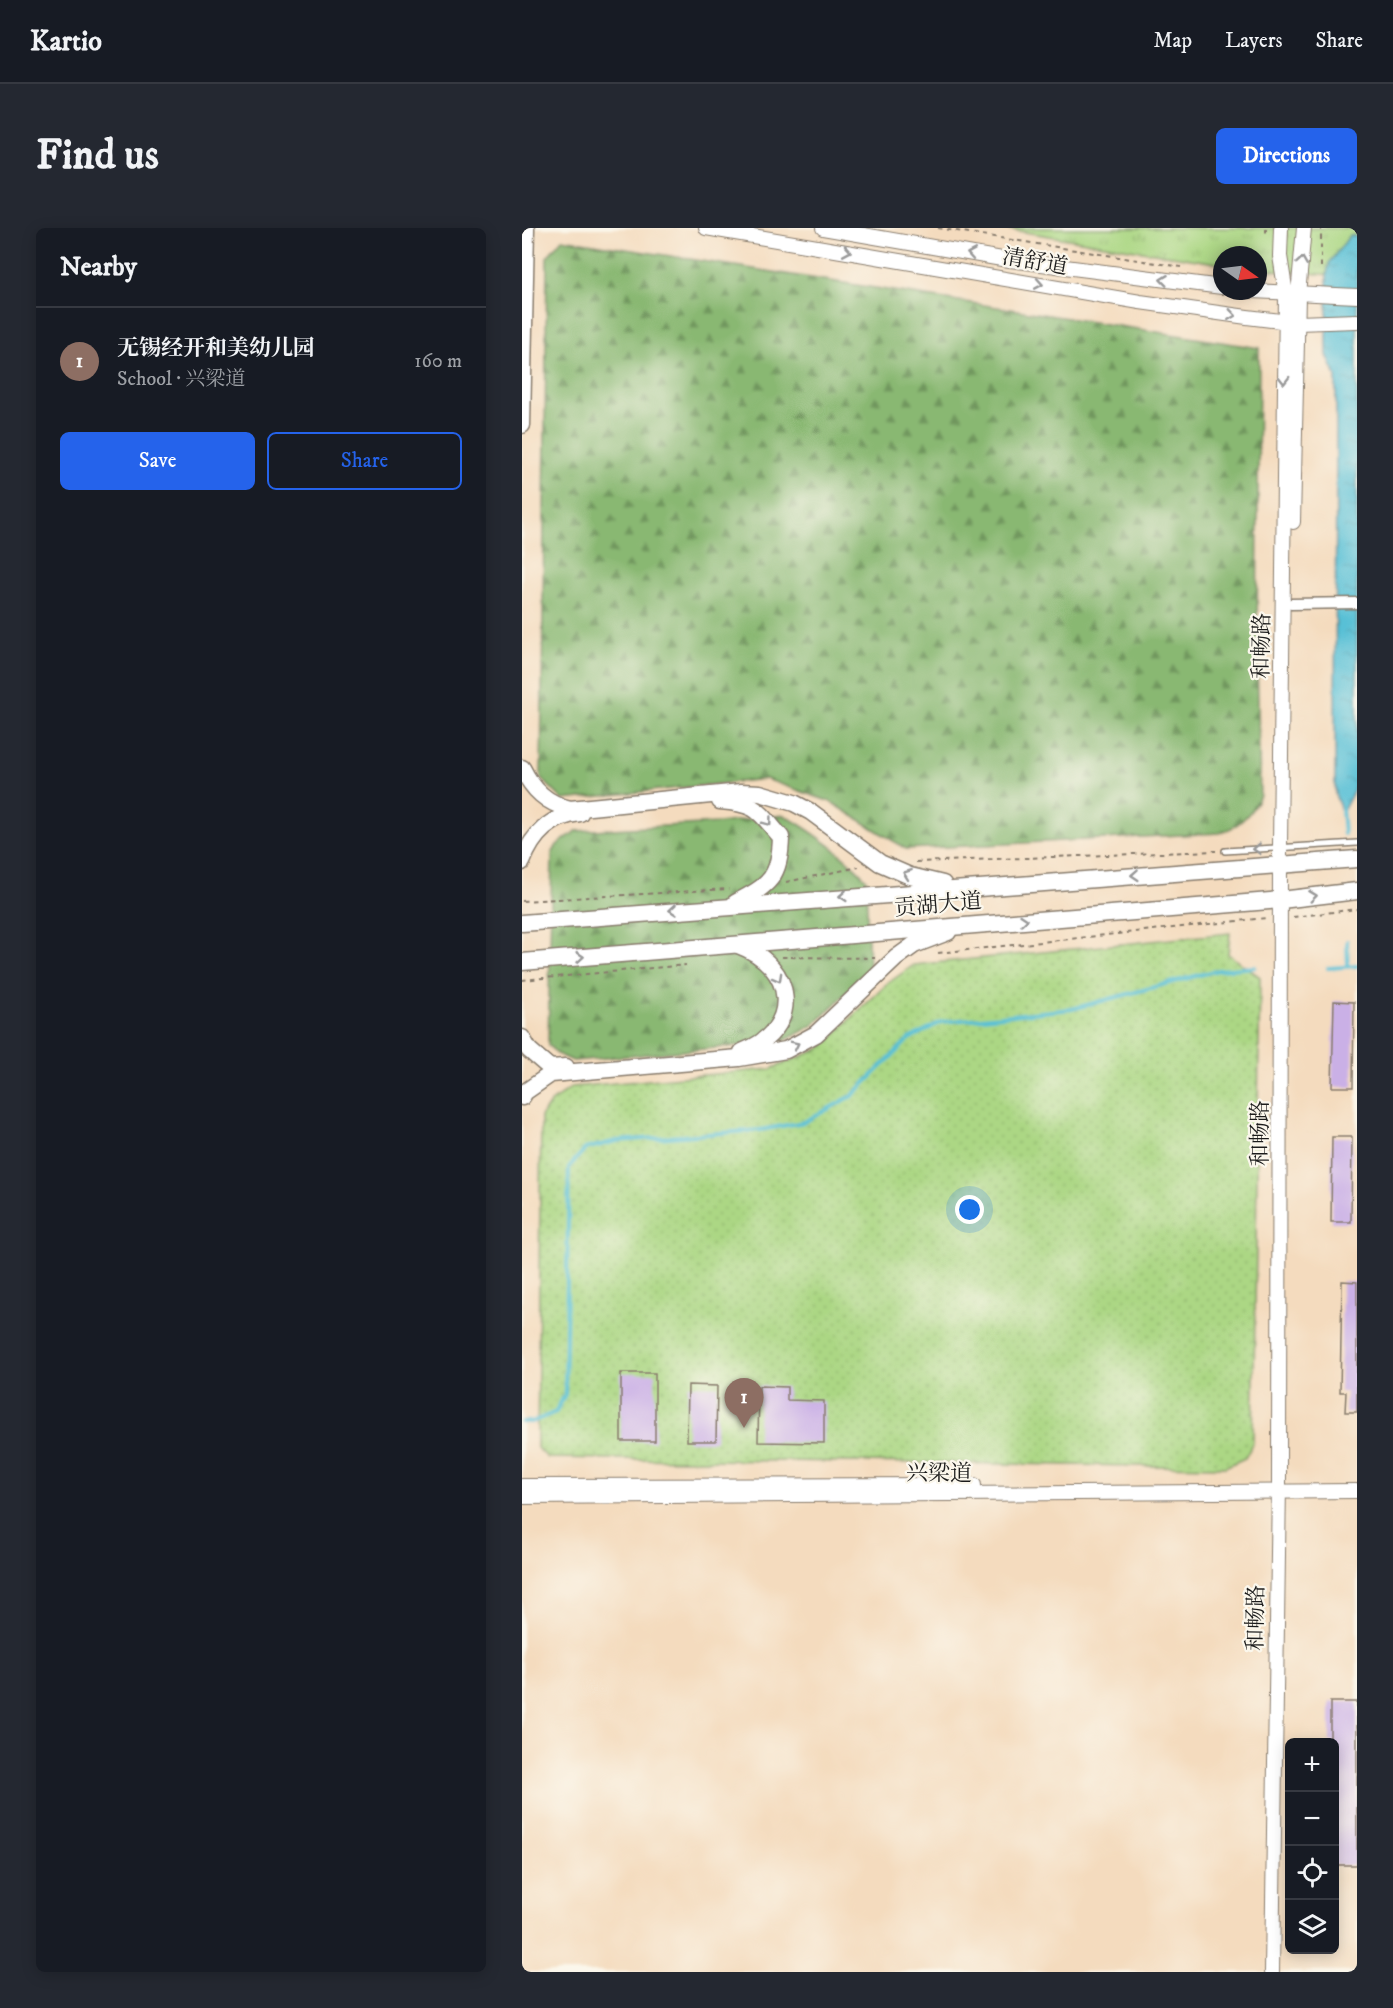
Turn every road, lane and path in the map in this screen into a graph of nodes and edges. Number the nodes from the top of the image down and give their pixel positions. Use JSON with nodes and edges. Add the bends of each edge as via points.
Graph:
{"nodes":[{"id":1,"x":526,"y":228,"type":"edge"},
{"id":2,"x":706,"y":228,"type":"edge"},
{"id":3,"x":823,"y":228,"type":"edge"},
{"id":4,"x":938,"y":228,"type":"edge"},
{"id":5,"x":1281,"y":228,"type":"edge"},
{"id":6,"x":1304,"y":228,"type":"edge"},
{"id":7,"x":1321,"y":228,"type":"edge"},
{"id":8,"x":1321,"y":267,"type":"dead end"},
{"id":9,"x":1186,"y":268,"type":"dead end"},
{"id":10,"x":1213,"y":286,"type":"edge"},
{"id":11,"x":1267,"y":292,"type":"edge"},
{"id":12,"x":1292,"y":294,"type":"junction"},
{"id":13,"x":1357,"y":296,"type":"edge"},
{"id":14,"x":523,"y":316,"type":"edge"},
{"id":15,"x":1357,"y":321,"type":"edge"},
{"id":16,"x":1291,"y":322,"type":"junction"},
{"id":17,"x":522,"y":425,"type":"edge"},
{"id":18,"x":1357,"y":603,"type":"edge"},
{"id":19,"x":1291,"y":604,"type":"junction"},
{"id":20,"x":522,"y":768,"type":"edge"},
{"id":21,"x":1357,"y":843,"type":"edge"},
{"id":22,"x":1284,"y":848,"type":"junction"},
{"id":23,"x":1225,"y":851,"type":"dead end"},
{"id":24,"x":1357,"y":859,"type":"edge"},
{"id":25,"x":522,"y":862,"type":"edge"},
{"id":26,"x":1284,"y":865,"type":"junction"},
{"id":27,"x":964,"y":887,"type":"junction"},
{"id":28,"x":1357,"y":891,"type":"edge"},
{"id":29,"x":1285,"y":899,"type":"junction"},
{"id":30,"x":732,"y":905,"type":"junction"},
{"id":31,"x":1357,"y":909,"type":"edge"},
{"id":32,"x":1337,"y":913,"type":"dead end"},
{"id":33,"x":522,"y":922,"type":"edge"},
{"id":34,"x":965,"y":925,"type":"junction"},
{"id":35,"x":734,"y":944,"type":"junction"},
{"id":36,"x":522,"y":962,"type":"edge"},
{"id":37,"x":522,"y":1038,"type":"edge"},
{"id":38,"x":522,"y":1097,"type":"edge"},
{"id":39,"x":1357,"y":1482,"type":"edge"},
{"id":40,"x":522,"y":1486,"type":"edge"},
{"id":41,"x":1281,"y":1488,"type":"junction"},
{"id":42,"x":1357,"y":1491,"type":"edge"},
{"id":43,"x":522,"y":1497,"type":"edge"},
{"id":44,"x":1272,"y":1972,"type":"edge"},
{"id":45,"x":1279,"y":1972,"type":"edge"}],
"edges":[{"from":1,"to":14,"type":"main road"},
{"from":2,"to":16,"type":"street","name":"清舒道","one_way":true,"via":[[1140,302]]},
{"from":10,"to":3,"type":"street","name":"清舒道","one_way":true,"via":[[1002,259]]},
{"from":4,"to":9,"type":"path"},
{"from":5,"to":12,"type":"street","via":[[1280,256]]},
{"from":12,"to":6,"type":"street","one_way":true},
{"from":7,"to":8,"type":"path"},
{"from":11,"to":12,"type":"street"},
{"from":12,"to":13,"type":"street"},
{"from":12,"to":16,"type":"street","name":"和畅路"},
{"from":14,"to":17,"type":"main road"},
{"from":15,"to":16,"type":"street","name":"清舒道"},
{"from":16,"to":19,"type":"street","name":"和畅路"},
{"from":16,"to":22,"type":"street","name":"和畅路","one_way":true},
{"from":18,"to":19,"type":"street"},
{"from":19,"to":22,"type":"street","name":"和畅路"},
{"from":27,"to":20,"type":"main road","one_way":true,"via":[[910,876],[880,863],[811,812],[776,797],[741,792],[570,809],[554,805],[542,796]]},
{"from":21,"to":22,"type":"lane"},
{"from":22,"to":23,"type":"lane","one_way":true},
{"from":22,"to":26,"type":"street","name":"和畅路"},
{"from":24,"to":26,"type":"main road","name":"贡湖大道"},
{"from":25,"to":30,"type":"main road","one_way":true,"via":[[536,835],[551,822],[570,814],[735,802],[765,816],[781,837],[781,849],[777,873]]},
{"from":26,"to":27,"type":"main road","name":"贡湖大道","one_way":true},
{"from":26,"to":29,"type":"street","name":"和畅路"},
{"from":27,"to":30,"type":"main road","name":"贡湖大道","one_way":true},
{"from":29,"to":28,"type":"main road","name":"贡湖大道","one_way":true},
{"from":34,"to":29,"type":"main road","name":"贡湖大道","one_way":true},
{"from":29,"to":41,"type":"street","name":"和畅路"},
{"from":30,"to":33,"type":"main road","name":"贡湖大道","one_way":true},
{"from":31,"to":32,"type":"path"},
{"from":34,"to":35,"type":"main road","name":"贡湖大道"},
{"from":38,"to":34,"type":"main road","one_way":true,"via":[[551,1074],[739,1058],[786,1050],[816,1034],[878,973],[914,945]]},
{"from":36,"to":35,"type":"main road","name":"贡湖大道","one_way":true},
{"from":35,"to":37,"type":"main road","one_way":true,"via":[[764,957],[782,982],[785,995],[780,1024],[757,1046],[741,1052],[550,1068],[529,1050]]},
{"from":39,"to":41,"type":"street","name":"兴梁道"},
{"from":40,"to":41,"type":"street","name":"兴梁道"},
{"from":41,"to":42,"type":"street","name":"兴梁道"},
{"from":41,"to":43,"type":"street","name":"兴梁道"},
{"from":41,"to":44,"type":"street","name":"和畅路"},
{"from":41,"to":45,"type":"street","name":"和畅路"}]}
